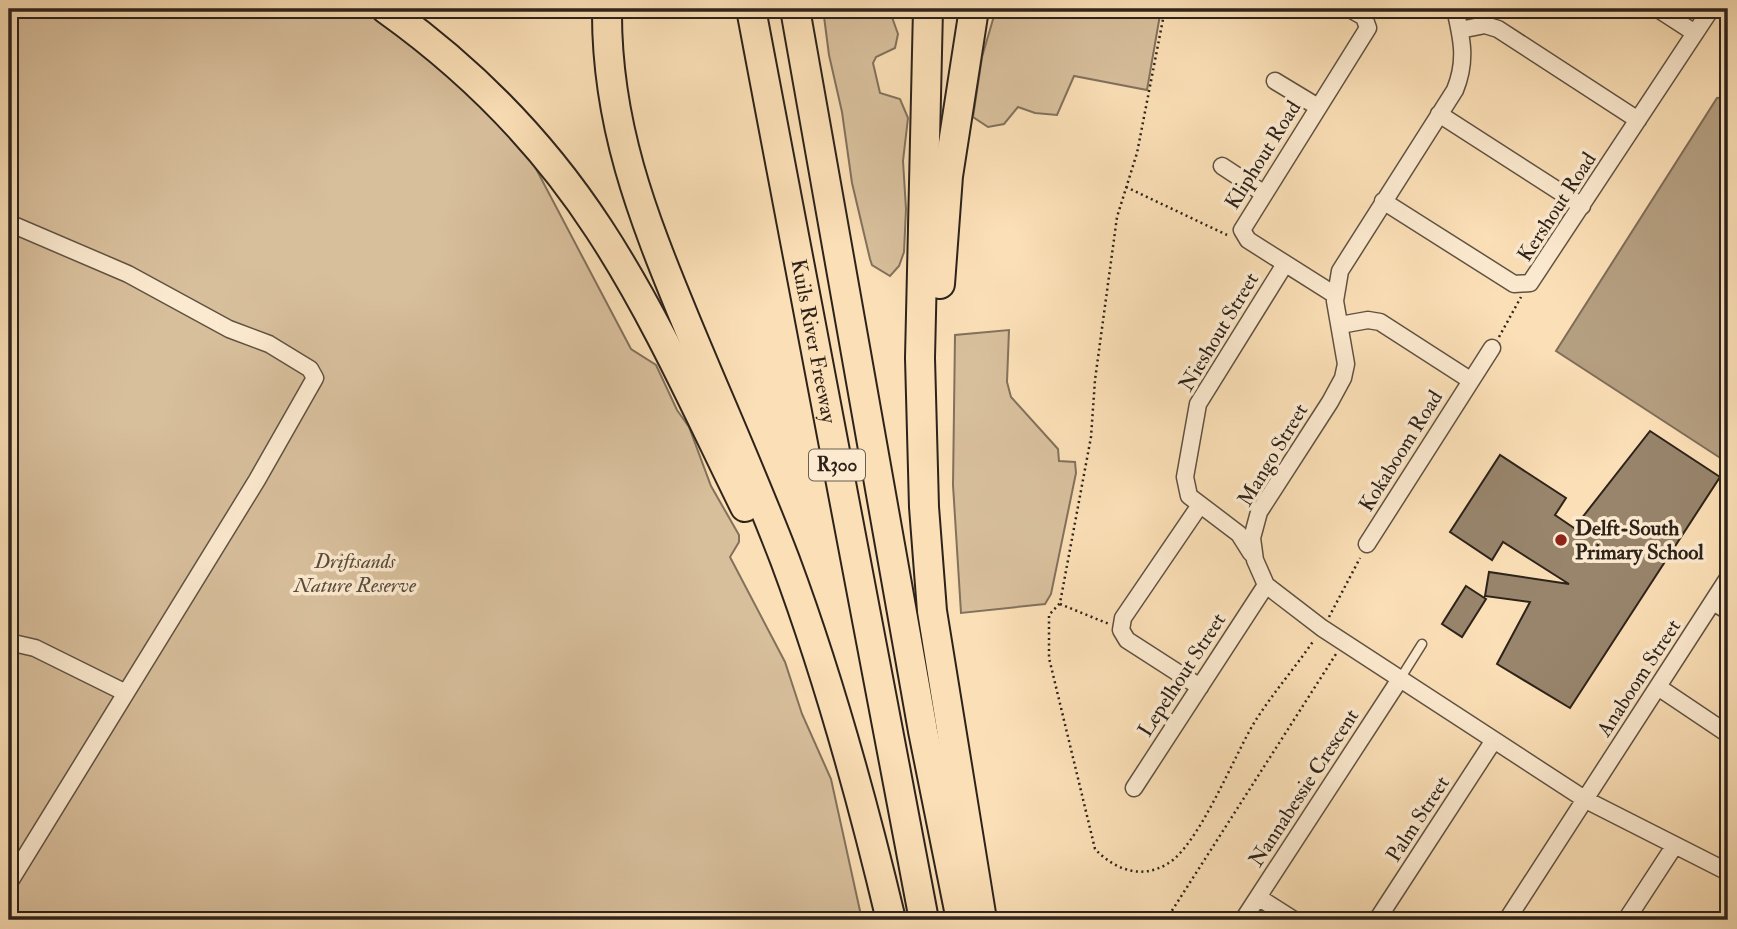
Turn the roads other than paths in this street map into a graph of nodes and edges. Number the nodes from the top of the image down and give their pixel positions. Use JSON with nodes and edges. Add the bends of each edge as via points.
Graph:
{"nodes":[{"id":1,"x":386,"y":9,"type":"edge"},
{"id":2,"x":607,"y":9,"type":"edge"},
{"id":3,"x":751,"y":9,"type":"edge"},
{"id":4,"x":794,"y":9,"type":"edge"},
{"id":5,"x":928,"y":9,"type":"edge"},
{"id":6,"x":974,"y":9,"type":"edge"},
{"id":7,"x":1350,"y":9,"type":"edge"},
{"id":8,"x":1455,"y":9,"type":"edge"},
{"id":9,"x":1658,"y":9,"type":"edge"},
{"id":10,"x":1711,"y":9,"type":"edge"},
{"id":11,"x":1460,"y":30,"type":"junction"},
{"id":12,"x":1695,"y":33,"type":"junction"},
{"id":13,"x":1275,"y":81,"type":"dead end"},
{"id":14,"x":1318,"y":107,"type":"junction"},
{"id":15,"x":1439,"y":114,"type":"junction"},
{"id":16,"x":1639,"y":120,"type":"junction"},
{"id":17,"x":1222,"y":166,"type":"dead end"},
{"id":18,"x":1263,"y":193,"type":"junction"},
{"id":19,"x":1383,"y":201,"type":"junction"},
{"id":20,"x":1582,"y":206,"type":"junction"},
{"id":21,"x":9,"y":223,"type":"edge"},
{"id":22,"x":1285,"y":264,"type":"junction"},
{"id":23,"x":1335,"y":295,"type":"junction"},
{"id":24,"x":1340,"y":325,"type":"junction"},
{"id":25,"x":1492,"y":348,"type":"road end"},
{"id":26,"x":1470,"y":380,"type":"junction"},
{"id":27,"x":1200,"y":505,"type":"junction"},
{"id":28,"x":1367,"y":544,"type":"road end"},
{"id":29,"x":1255,"y":560,"type":"junction"},
{"id":30,"x":1728,"y":578,"type":"edge"},
{"id":31,"x":1266,"y":585,"type":"junction"},
{"id":32,"x":1713,"y":602,"type":"junction"},
{"id":33,"x":1728,"y":611,"type":"edge"},
{"id":34,"x":812,"y":641,"type":"junction"},
{"id":35,"x":9,"y":642,"type":"edge"},
{"id":36,"x":1422,"y":644,"type":"dead end"},
{"id":37,"x":1400,"y":679,"type":"junction"},
{"id":38,"x":945,"y":684,"type":"junction"},
{"id":39,"x":1200,"y":687,"type":"junction"},
{"id":40,"x":1658,"y":687,"type":"junction"},
{"id":41,"x":126,"y":693,"type":"junction"},
{"id":42,"x":1728,"y":734,"type":"edge"},
{"id":43,"x":1494,"y":740,"type":"junction"},
{"id":44,"x":1134,"y":788,"type":"dead end"},
{"id":45,"x":1586,"y":800,"type":"junction"},
{"id":46,"x":1675,"y":845,"type":"junction"},
{"id":47,"x":1728,"y":872,"type":"edge"},
{"id":48,"x":9,"y":883,"type":"edge"},
{"id":49,"x":1258,"y":897,"type":"junction"},
{"id":50,"x":891,"y":920,"type":"edge"},
{"id":51,"x":924,"y":920,"type":"edge"},
{"id":52,"x":961,"y":920,"type":"edge"},
{"id":53,"x":982,"y":920,"type":"edge"},
{"id":54,"x":1243,"y":920,"type":"edge"},
{"id":55,"x":1294,"y":920,"type":"edge"},
{"id":56,"x":1377,"y":920,"type":"edge"},
{"id":57,"x":1507,"y":920,"type":"edge"},
{"id":58,"x":1626,"y":920,"type":"edge"}],
"edges":[{"from":1,"to":34,"type":"highway","via":[[495,100],[550,163],[599,230],[651,320]]},
{"from":2,"to":34,"type":"highway","via":[[614,109],[636,199],[785,560]]},
{"from":3,"to":51,"type":"highway","name":"Kuils River Freeway","number":"R300"},
{"from":4,"to":52,"type":"highway","name":"Kuils River Freeway","number":"R300"},
{"from":5,"to":38,"type":"highway","via":[[920,345],[922,468],[928,571]]},
{"from":6,"to":38,"type":"highway","via":[[948,176],[936,379],[936,539]]},
{"from":7,"to":14,"type":"street","name":"Kliphout Road","via":[[1364,17],[1368,28]]},
{"from":8,"to":11,"type":"street","name":"Mango Street"},
{"from":9,"to":12,"type":"street"},
{"from":10,"to":12,"type":"street","name":"Kershout Road"},
{"from":11,"to":15,"type":"street","name":"Mango Street","via":[[1464,66]]},
{"from":11,"to":16,"type":"street","via":[[1485,25],[1498,29]]},
{"from":12,"to":16,"type":"street","name":"Kershout Road"},
{"from":13,"to":14,"type":"street"},
{"from":14,"to":18,"type":"street","name":"Kliphout Road"},
{"from":15,"to":19,"type":"street","name":"Mango Street"},
{"from":15,"to":20,"type":"street"},
{"from":16,"to":20,"type":"street","name":"Kershout Road"},
{"from":17,"to":18,"type":"street"},
{"from":18,"to":22,"type":"street","name":"Kliphout Road","via":[[1244,222],[1243,234]]},
{"from":19,"to":20,"type":"street","name":"Kershout Road","via":[[1514,284],[1527,285]]},
{"from":19,"to":23,"type":"street","name":"Mango Street","via":[[1339,271]]},
{"from":21,"to":41,"type":"street","via":[[128,274],[229,329],[269,344],[310,369],[315,378]]},
{"from":22,"to":23,"type":"street","name":"Kliphout Road"},
{"from":22,"to":27,"type":"street","name":"Nieshout Street","via":[[1198,404],[1185,482],[1189,496]]},
{"from":23,"to":24,"type":"street","name":"Mango Street"},
{"from":24,"to":26,"type":"street","name":"Kokaboom Road","via":[[1380,322]]},
{"from":24,"to":29,"type":"street","name":"Mango Street","via":[[1346,364],[1343,378],[1259,512],[1252,538]]},
{"from":25,"to":26,"type":"street","name":"Kokaboom Road"},
{"from":26,"to":28,"type":"street","name":"Kokaboom Road"},
{"from":27,"to":29,"type":"street","name":"Nieshout Street","via":[[1239,534]]},
{"from":27,"to":39,"type":"street","via":[[1123,618],[1121,630],[1127,640]]},
{"from":29,"to":31,"type":"street","name":"Mango Street"},
{"from":30,"to":32,"type":"street","name":"Anaboom Street"},
{"from":31,"to":37,"type":"street","name":"Mango Street"},
{"from":31,"to":39,"type":"street","name":"Lepelhout Street"},
{"from":32,"to":33,"type":"street"},
{"from":32,"to":40,"type":"street","name":"Anaboom Street"},
{"from":34,"to":50,"type":"highway","via":[[842,725]]},
{"from":35,"to":41,"type":"street","via":[[35,649]]},
{"from":36,"to":37,"type":"lane"},
{"from":37,"to":43,"type":"street","name":"Mango Street"},
{"from":37,"to":49,"type":"street","name":"Nannabessie Crescent"},
{"from":38,"to":53,"type":"highway"},
{"from":39,"to":44,"type":"street","name":"Lepelhout Street"},
{"from":40,"to":42,"type":"street"},
{"from":40,"to":45,"type":"street","name":"Anaboom Street"},
{"from":41,"to":48,"type":"street"},
{"from":43,"to":45,"type":"street","name":"Mango Street"},
{"from":43,"to":56,"type":"street","name":"Palm Street"},
{"from":45,"to":46,"type":"street","name":"Mango Street"},
{"from":45,"to":57,"type":"street","name":"Anaboom Street"},
{"from":46,"to":47,"type":"street","name":"Mango Street"},
{"from":46,"to":58,"type":"street"},
{"from":49,"to":54,"type":"street","name":"Nannabessie Crescent"},
{"from":49,"to":55,"type":"street"}]}
